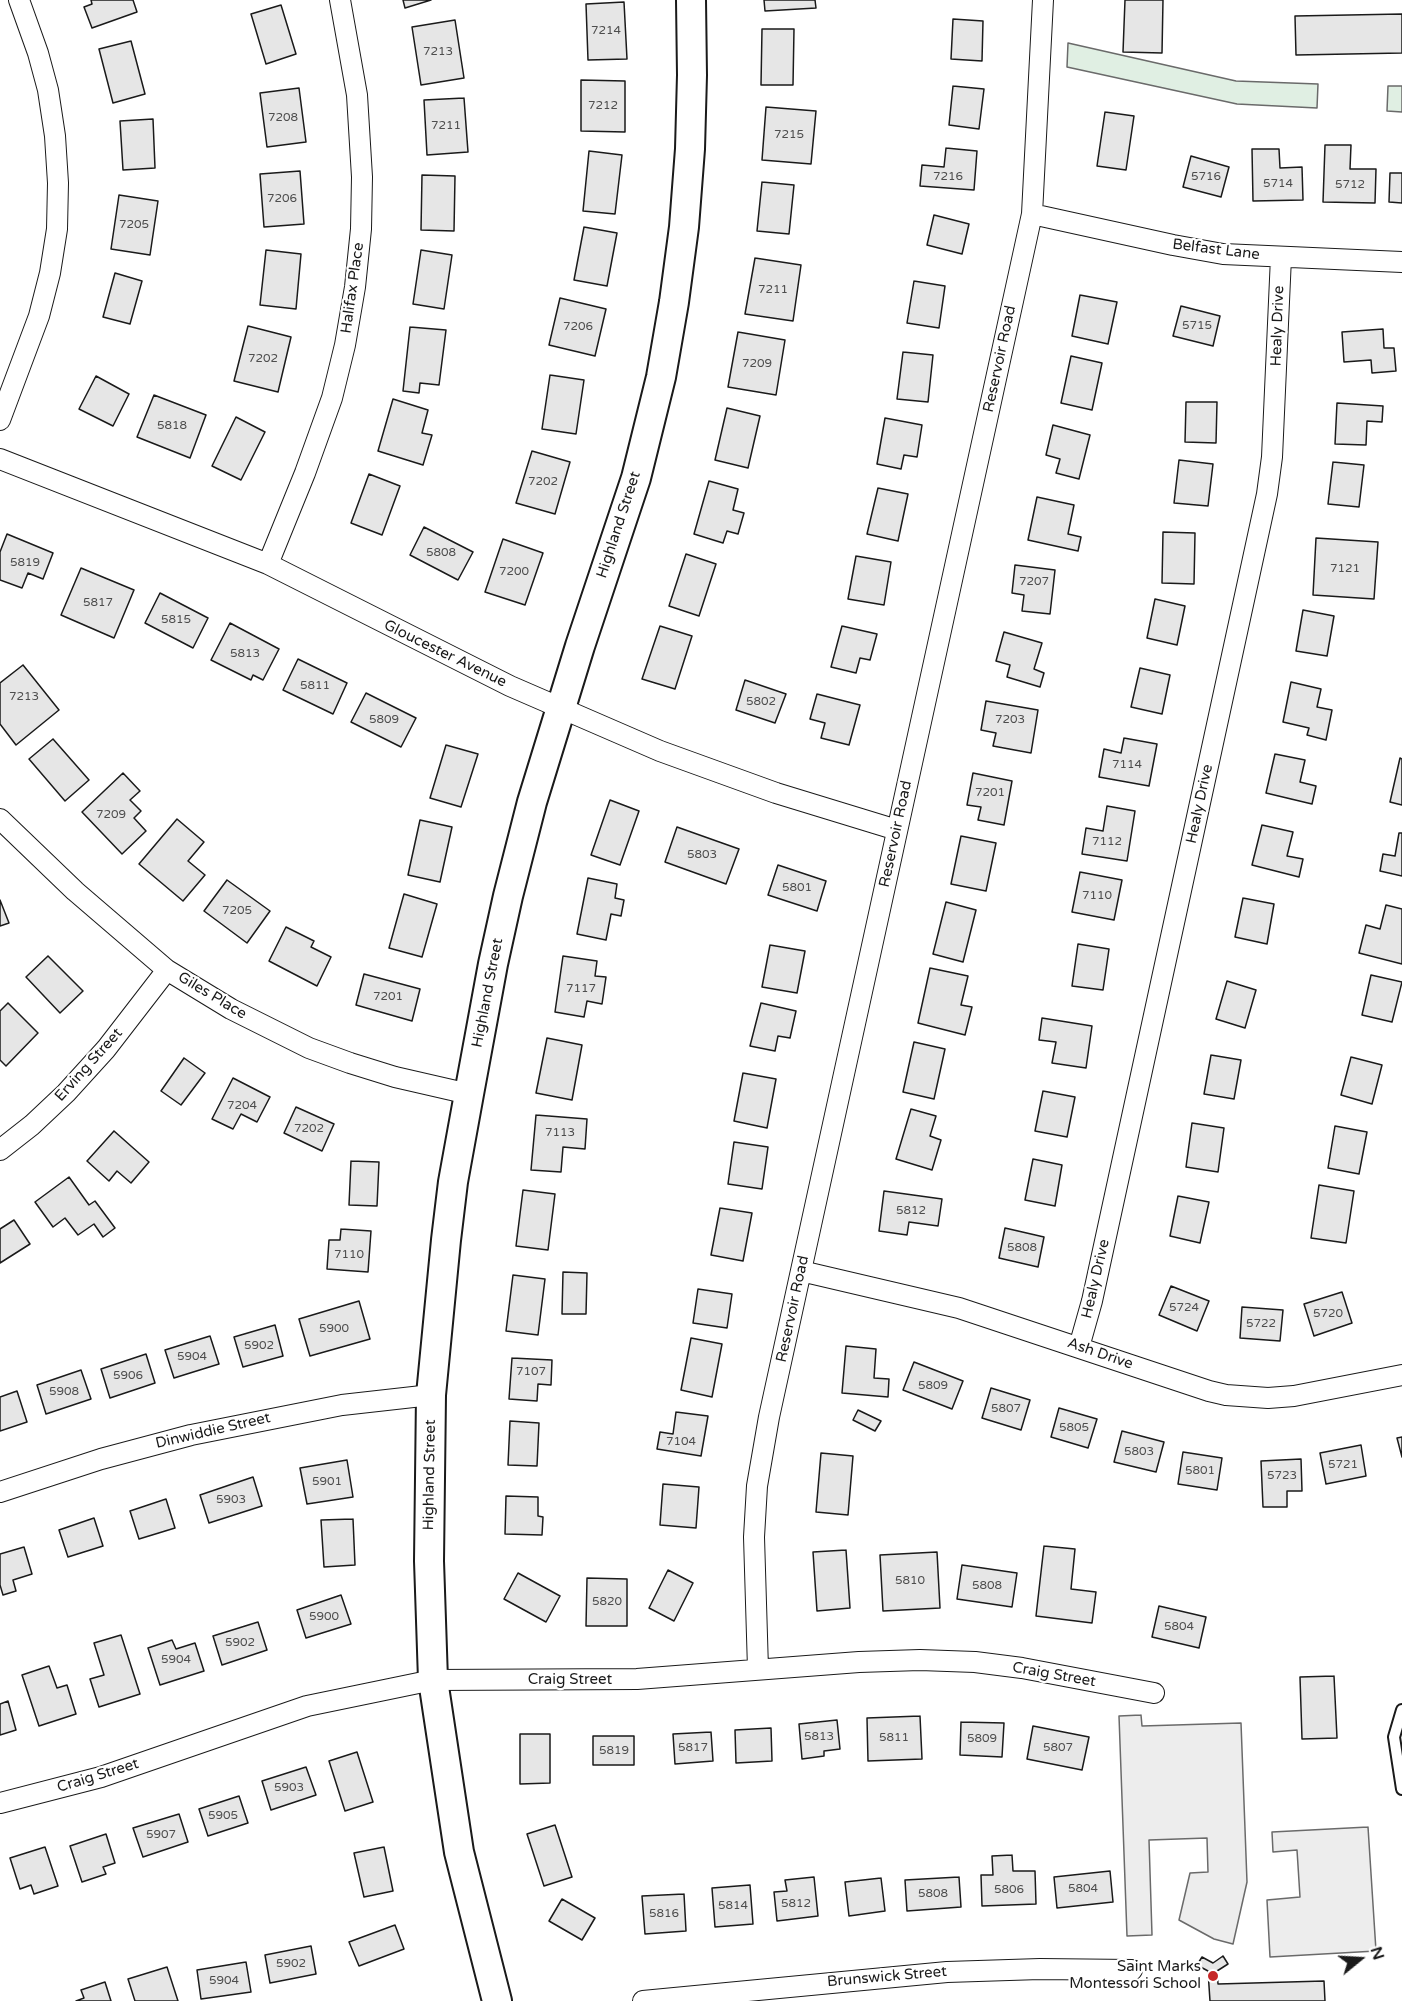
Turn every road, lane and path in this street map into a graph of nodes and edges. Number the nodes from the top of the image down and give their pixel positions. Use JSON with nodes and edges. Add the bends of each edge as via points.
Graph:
{"nodes":[{"id":1,"x":18,"y":0,"type":"edge"},
{"id":2,"x":340,"y":0,"type":"edge"},
{"id":3,"x":691,"y":0,"type":"edge"},
{"id":4,"x":1043,"y":0,"type":"edge"},
{"id":5,"x":1032,"y":214,"type":"junction"},
{"id":6,"x":1281,"y":257,"type":"junction"},
{"id":7,"x":1402,"y":262,"type":"edge"},
{"id":8,"x":0,"y":420,"type":"edge"},
{"id":9,"x":0,"y":459,"type":"edge"},
{"id":10,"x":268,"y":564,"type":"junction"},
{"id":11,"x":561,"y":709,"type":"junction"},
{"id":12,"x":0,"y":819,"type":"edge"},
{"id":13,"x":897,"y":830,"type":"junction"},
{"id":14,"x":167,"y":970,"type":"junction"},
{"id":15,"x":469,"y":1094,"type":"junction"},
{"id":16,"x":0,"y":1150,"type":"edge"},
{"id":17,"x":801,"y":1271,"type":"junction"},
{"id":18,"x":1079,"y":1347,"type":"junction"},
{"id":19,"x":1402,"y":1375,"type":"edge"},
{"id":20,"x":431,"y":1395,"type":"junction"},
{"id":21,"x":0,"y":1492,"type":"edge"},
{"id":22,"x":758,"y":1669,"type":"junction"},
{"id":23,"x":433,"y":1680,"type":"junction"},
{"id":24,"x":1154,"y":1693,"type":"dead end"},
{"id":25,"x":1402,"y":1710,"type":"edge"},
{"id":26,"x":1402,"y":1789,"type":"edge"},
{"id":27,"x":0,"y":1803,"type":"edge"},
{"id":28,"x":1132,"y":1970,"type":"dead end"},
{"id":29,"x":497,"y":2001,"type":"edge"},
{"id":30,"x":643,"y":2001,"type":"edge"}],
"edges":[{"from":1,"to":8,"type":"street","via":[[48,90],[55,136],[57,229],[39,316]]},
{"from":2,"to":10,"type":"street","name":"Halifax Place","via":[[357,95],[362,177],[356,287],[332,398]]},
{"from":3,"to":11,"type":"street","name":"Highland Street","via":[[692,75],[684,227],[663,366],[636,478]]},
{"from":4,"to":5,"type":"street","name":"Reservoir Road"},
{"from":5,"to":6,"type":"street","name":"Belfast Lane","via":[[1223,254]]},
{"from":5,"to":13,"type":"street","name":"Reservoir Road"},
{"from":6,"to":7,"type":"street","name":"Belfast Lane"},
{"from":6,"to":18,"type":"street","name":"Healy Drive","via":[[1267,494]]},
{"from":9,"to":10,"type":"street","name":"Gloucester Avenue"},
{"from":10,"to":11,"type":"street","name":"Gloucester Avenue"},
{"from":11,"to":13,"type":"street","name":"Gloucester Avenue","via":[[681,759]]},
{"from":11,"to":15,"type":"street","name":"Highland Street","via":[[508,896]]},
{"from":12,"to":14,"type":"street","name":"Giles Place","via":[[75,891]]},
{"from":13,"to":17,"type":"street","name":"Reservoir Road"},
{"from":14,"to":15,"type":"street","name":"Giles Place","via":[[231,1009],[309,1048],[395,1077]]},
{"from":14,"to":16,"type":"street","name":"Erving Street","via":[[74,1084]]},
{"from":15,"to":20,"type":"street","name":"Highland Street","via":[[453,1182]]},
{"from":17,"to":18,"type":"street","name":"Ash Drive","via":[[959,1308]]},
{"from":17,"to":22,"type":"street","name":"Reservoir Road","via":[[757,1486],[754,1537]]},
{"from":18,"to":19,"type":"street","name":"Ash Drive","via":[[1209,1391],[1248,1398],[1294,1396]]},
{"from":20,"to":21,"type":"street","name":"Dinwiddie Street","via":[[342,1405],[190,1435]]},
{"from":20,"to":23,"type":"street","name":"Highland Street","via":[[429,1561]]},
{"from":22,"to":23,"type":"street","name":"Craig Street","via":[[675,1678]]},
{"from":22,"to":24,"type":"street","name":"Craig Street","via":[[920,1660],[975,1662]]},
{"from":23,"to":27,"type":"street","name":"Craig Street","via":[[307,1706],[101,1777]]},
{"from":23,"to":29,"type":"street","name":"Highland Street","via":[[459,1852]]},
{"from":25,"to":26,"type":"lane","via":[[1394,1737]]},
{"from":28,"to":30,"type":"street","name":"Brunswick Street","via":[[947,1972]]}]}
